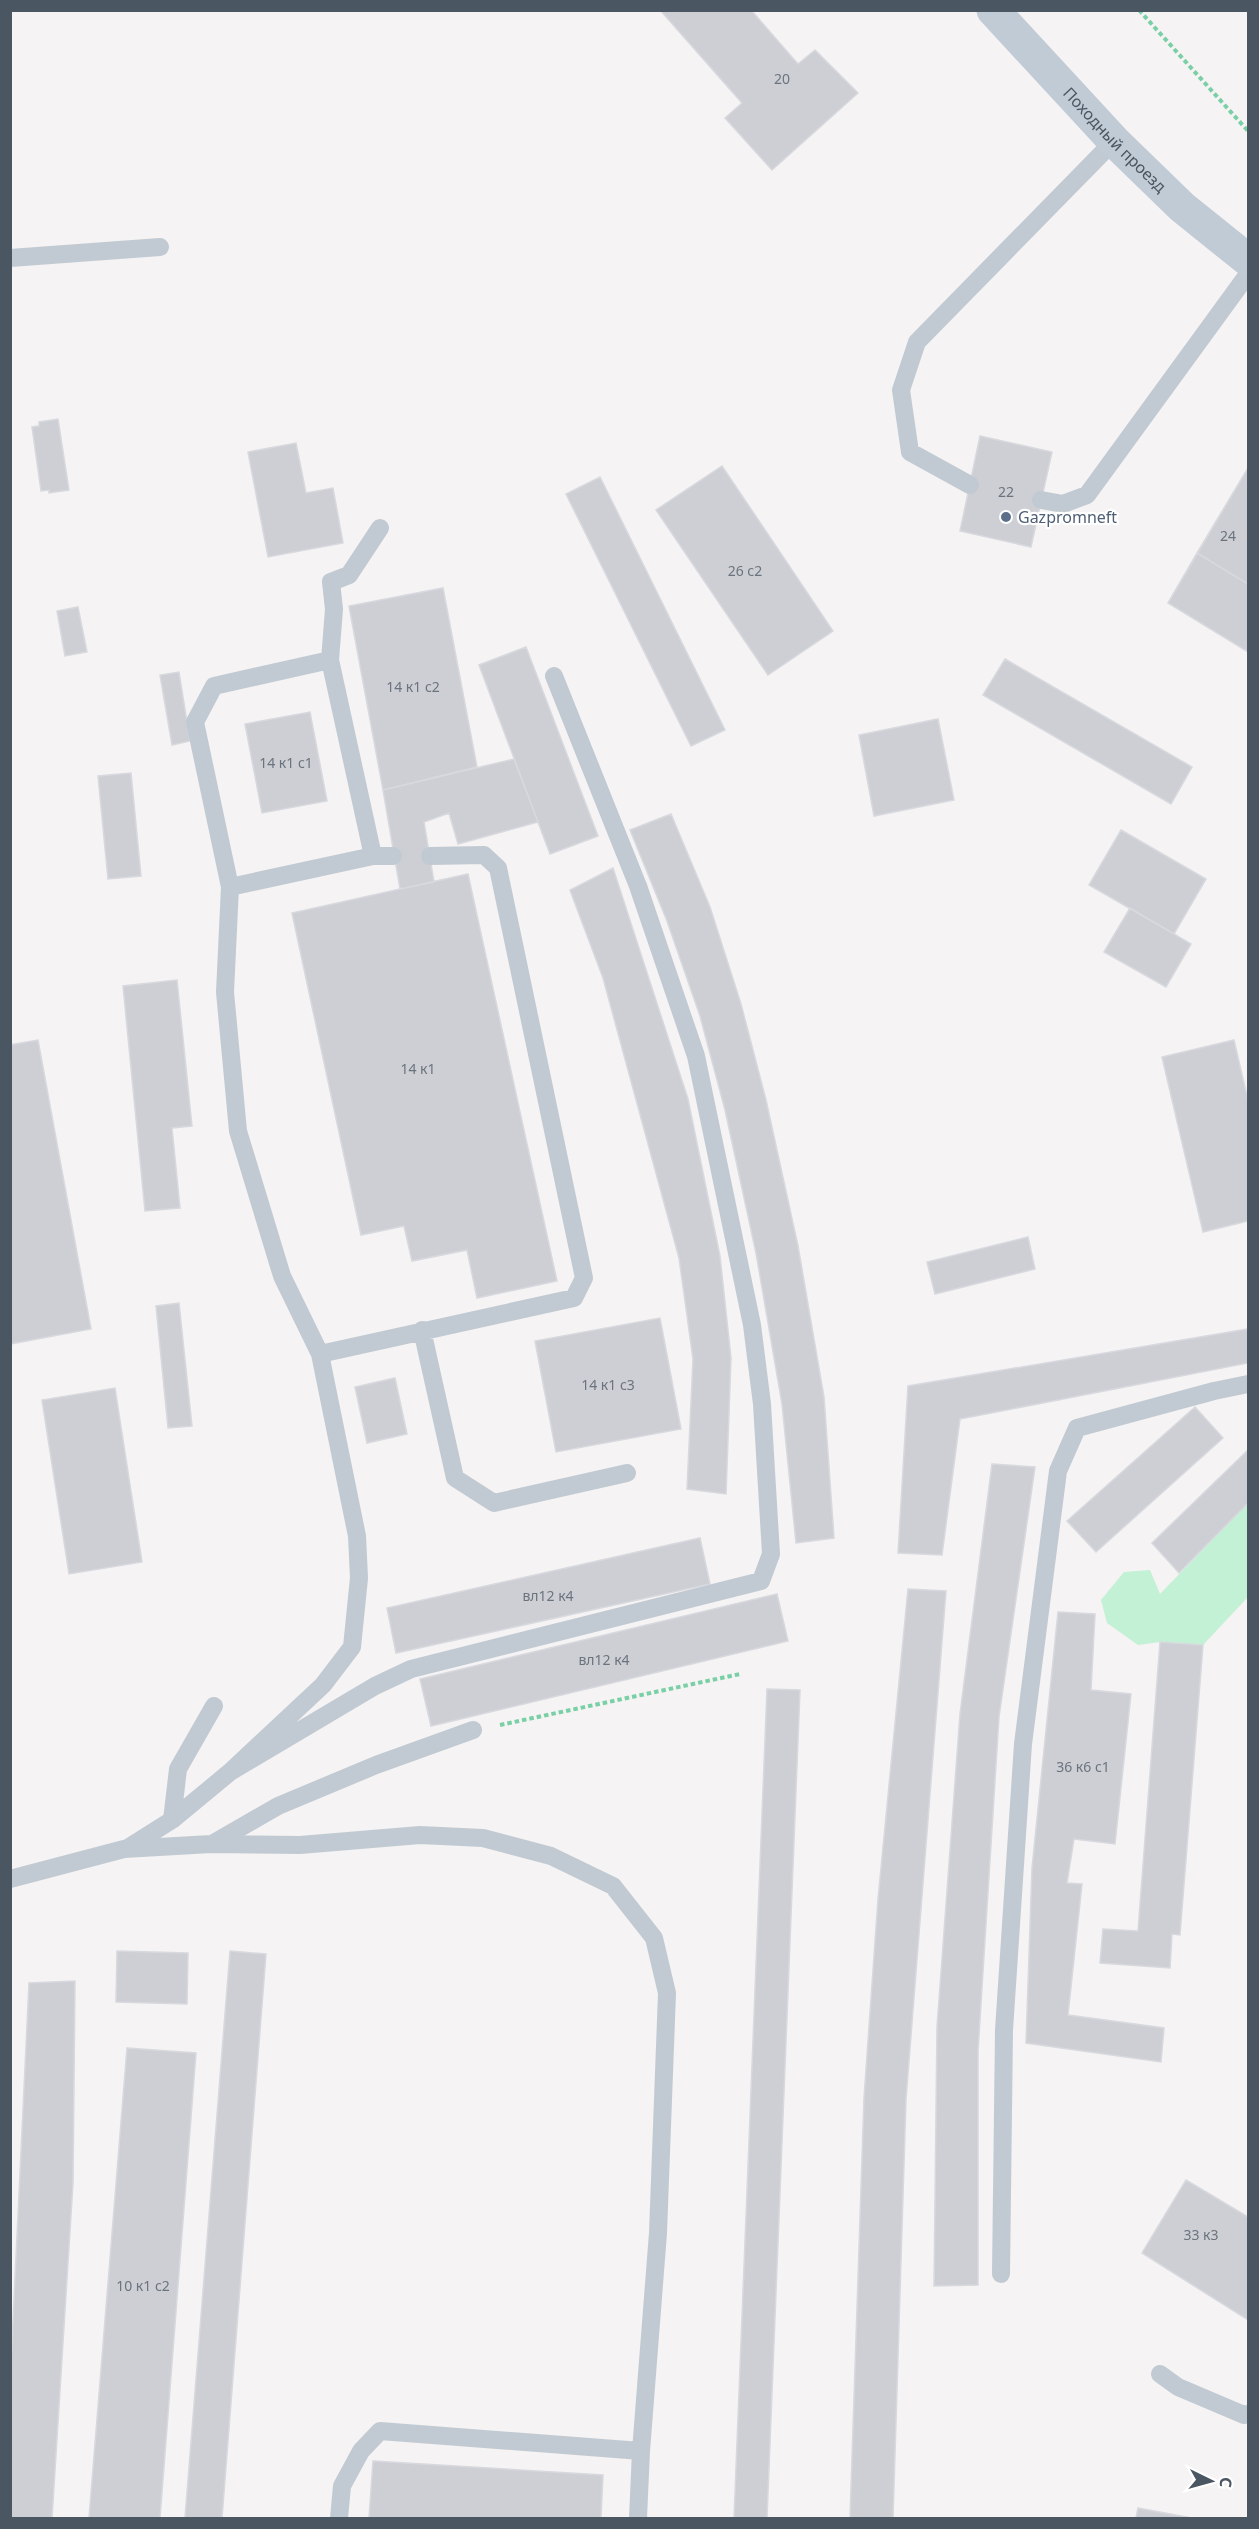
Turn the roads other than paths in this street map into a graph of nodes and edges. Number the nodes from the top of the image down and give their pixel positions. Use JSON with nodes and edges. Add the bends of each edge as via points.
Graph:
{"nodes":[{"id":1,"x":993,"y":10,"type":"edge"},
{"id":2,"x":1113,"y":141,"type":"junction"},
{"id":3,"x":160,"y":247,"type":"dead end"},
{"id":4,"x":10,"y":258,"type":"edge"},
{"id":5,"x":1248,"y":260,"type":"edge"},
{"id":6,"x":1248,"y":274,"type":"edge"},
{"id":7,"x":970,"y":485,"type":"dead end"},
{"id":8,"x":1041,"y":500,"type":"dead end"},
{"id":9,"x":380,"y":528,"type":"dead end"},
{"id":10,"x":330,"y":660,"type":"junction"},
{"id":11,"x":554,"y":676,"type":"dead end"},
{"id":12,"x":430,"y":855,"type":"dead end"},
{"id":13,"x":373,"y":856,"type":"junction"},
{"id":14,"x":393,"y":856,"type":"dead end"},
{"id":15,"x":230,"y":887,"type":"junction"},
{"id":16,"x":422,"y":1330,"type":"junction"},
{"id":17,"x":320,"y":1354,"type":"junction"},
{"id":18,"x":1248,"y":1384,"type":"edge"},
{"id":19,"x":627,"y":1473,"type":"dead end"},
{"id":20,"x":214,"y":1706,"type":"dead end"},
{"id":21,"x":473,"y":1730,"type":"road end"},
{"id":22,"x":230,"y":1772,"type":"junction"},
{"id":23,"x":172,"y":1820,"type":"junction"},
{"id":24,"x":210,"y":1844,"type":"junction"},
{"id":25,"x":124,"y":1850,"type":"junction"},
{"id":26,"x":10,"y":1880,"type":"edge"},
{"id":27,"x":1001,"y":2274,"type":"dead end"},
{"id":28,"x":1160,"y":2374,"type":"dead end"},
{"id":29,"x":1248,"y":2414,"type":"edge"},
{"id":30,"x":641,"y":2451,"type":"junction"},
{"id":31,"x":339,"y":2518,"type":"edge"},
{"id":32,"x":638,"y":2518,"type":"edge"}],
"edges":[{"from":1,"to":2,"type":"main road","name":"Походный проезд"},
{"from":2,"to":5,"type":"main road","name":"Походный проезд","via":[[1182,207]]},
{"from":2,"to":7,"type":"lane","via":[[916,342],[901,390],[909,452]]},
{"from":3,"to":4,"type":"lane"},
{"from":6,"to":8,"type":"lane","via":[[1087,495],[1063,504]]},
{"from":9,"to":10,"type":"lane","via":[[349,575],[331,582],[334,609]]},
{"from":10,"to":13,"type":"lane"},
{"from":10,"to":15,"type":"lane","via":[[214,686],[195,723]]},
{"from":11,"to":22,"type":"lane","via":[[638,886],[696,1056],[752,1325],[762,1404],[771,1554],[761,1581],[411,1669],[375,1686]]},
{"from":12,"to":16,"type":"lane","via":[[484,855],[498,868],[584,1278],[574,1298]]},
{"from":13,"to":14,"type":"lane"},
{"from":13,"to":15,"type":"lane"},
{"from":15,"to":17,"type":"lane","via":[[225,992],[238,1131],[282,1276]]},
{"from":16,"to":17,"type":"lane"},
{"from":16,"to":19,"type":"lane","via":[[455,1478],[494,1503]]},
{"from":17,"to":22,"type":"lane","via":[[357,1536],[358,1606],[352,1647],[323,1685]]},
{"from":18,"to":27,"type":"lane","via":[[1077,1428],[1058,1471],[1023,1744],[1004,2030]]},
{"from":20,"to":23,"type":"lane","via":[[178,1769]]},
{"from":21,"to":24,"type":"lane","via":[[279,1806]]},
{"from":22,"to":23,"type":"lane"},
{"from":23,"to":25,"type":"lane"},
{"from":24,"to":25,"type":"lane"},
{"from":24,"to":30,"type":"lane","via":[[300,1845],[420,1835],[483,1838],[550,1856],[613,1886],[654,1938],[667,1993],[658,2233]]},
{"from":25,"to":26,"type":"lane"},
{"from":28,"to":29,"type":"lane","via":[[1178,2387]]},
{"from":30,"to":31,"type":"lane","via":[[380,2431],[361,2451],[342,2486]]},
{"from":30,"to":32,"type":"lane"}]}
